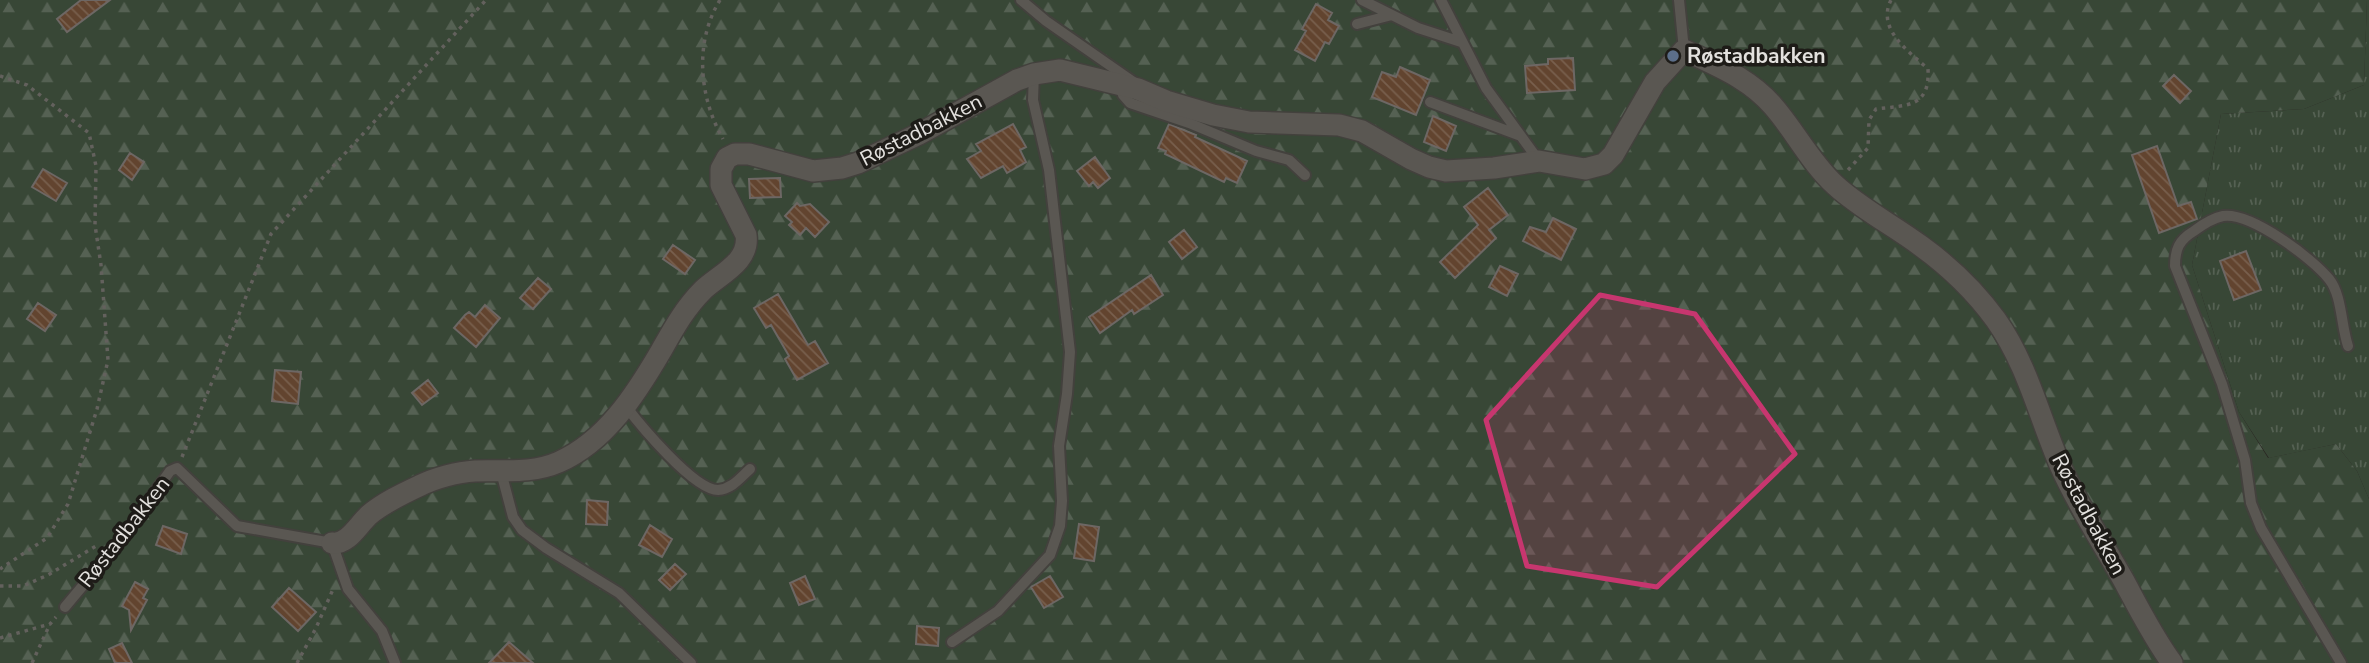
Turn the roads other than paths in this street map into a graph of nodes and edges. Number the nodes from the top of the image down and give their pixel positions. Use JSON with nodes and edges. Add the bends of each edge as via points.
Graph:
{"nodes":[{"id":1,"x":1021,"y":0,"type":"edge"},
{"id":2,"x":1362,"y":0,"type":"edge"},
{"id":3,"x":1441,"y":0,"type":"edge"},
{"id":4,"x":1679,"y":0,"type":"edge"},
{"id":5,"x":1392,"y":15,"type":"junction"},
{"id":6,"x":1357,"y":24,"type":"dead end"},
{"id":7,"x":1461,"y":42,"type":"junction"},
{"id":8,"x":1684,"y":50,"type":"junction"},
{"id":9,"x":1034,"y":74,"type":"junction"},
{"id":10,"x":1129,"y":87,"type":"junction"},
{"id":11,"x":1430,"y":102,"type":"dead end"},
{"id":12,"x":1524,"y":137,"type":"junction"},
{"id":13,"x":1539,"y":160,"type":"junction"},
{"id":14,"x":1305,"y":175,"type":"dead end"},
{"id":15,"x":2348,"y":346,"type":"dead end"},
{"id":16,"x":625,"y":405,"type":"junction"},
{"id":17,"x":750,"y":469,"type":"dead end"},
{"id":18,"x":501,"y":472,"type":"junction"},
{"id":19,"x":332,"y":543,"type":"junction"},
{"id":20,"x":65,"y":607,"type":"road end"},
{"id":21,"x":952,"y":642,"type":"dead end"},
{"id":22,"x":395,"y":663,"type":"edge"},
{"id":23,"x":691,"y":663,"type":"edge"},
{"id":24,"x":2172,"y":663,"type":"edge"},
{"id":25,"x":2341,"y":663,"type":"edge"}],
"edges":[{"from":1,"to":10,"type":"lane","name":"Røstadbakken","via":[[1127,76]]},
{"from":2,"to":5,"type":"lane"},
{"from":3,"to":7,"type":"lane"},
{"from":4,"to":8,"type":"lane"},
{"from":5,"to":6,"type":"lane"},
{"from":5,"to":7,"type":"lane"},
{"from":7,"to":12,"type":"lane","via":[[1498,106]]},
{"from":8,"to":13,"type":"street","name":"Røstadbakken","via":[[1655,82],[1604,164],[1585,169]]},
{"from":8,"to":24,"type":"street","name":"Røstadbakken","via":[[1740,76],[1765,98],[1833,184],[1922,246],[1976,294],[2024,370],[2075,498]]},
{"from":9,"to":10,"type":"street","name":"Røstadbakken","via":[[1071,71]]},
{"from":9,"to":16,"type":"street","name":"Røstadbakken","via":[[842,168],[813,171],[749,154],[727,158],[721,185],[747,235],[744,254],[678,318]]},
{"from":9,"to":21,"type":"lane","via":[[1033,100],[1049,170],[1070,352],[1059,446],[1060,526],[1050,555],[998,611]]},
{"from":10,"to":13,"type":"street","name":"Røstadbakken","via":[[1188,108],[1249,122],[1314,123],[1362,131],[1411,159],[1446,171]]},
{"from":10,"to":14,"type":"lane","name":"Røstadbakken","via":[[1123,95],[1130,103],[1289,160]]},
{"from":11,"to":12,"type":"lane"},
{"from":12,"to":13,"type":"lane"},
{"from":15,"to":25,"type":"lane","via":[[2336,290],[2328,278],[2271,232],[2222,216],[2182,238],[2175,266],[2240,438],[2261,528]]},
{"from":16,"to":17,"type":"lane","via":[[671,458],[715,490],[730,488]]},
{"from":16,"to":18,"type":"street","via":[[592,442],[566,458],[546,466]]},
{"from":18,"to":19,"type":"street","via":[[463,472],[423,484],[369,515],[343,541]]},
{"from":18,"to":23,"type":"lane","via":[[513,517],[522,530],[619,593]]},
{"from":19,"to":20,"type":"lane","name":"Røstadbakken","via":[[237,526],[177,468],[170,471]]},
{"from":19,"to":22,"type":"lane","via":[[348,589],[382,631]]}]}
